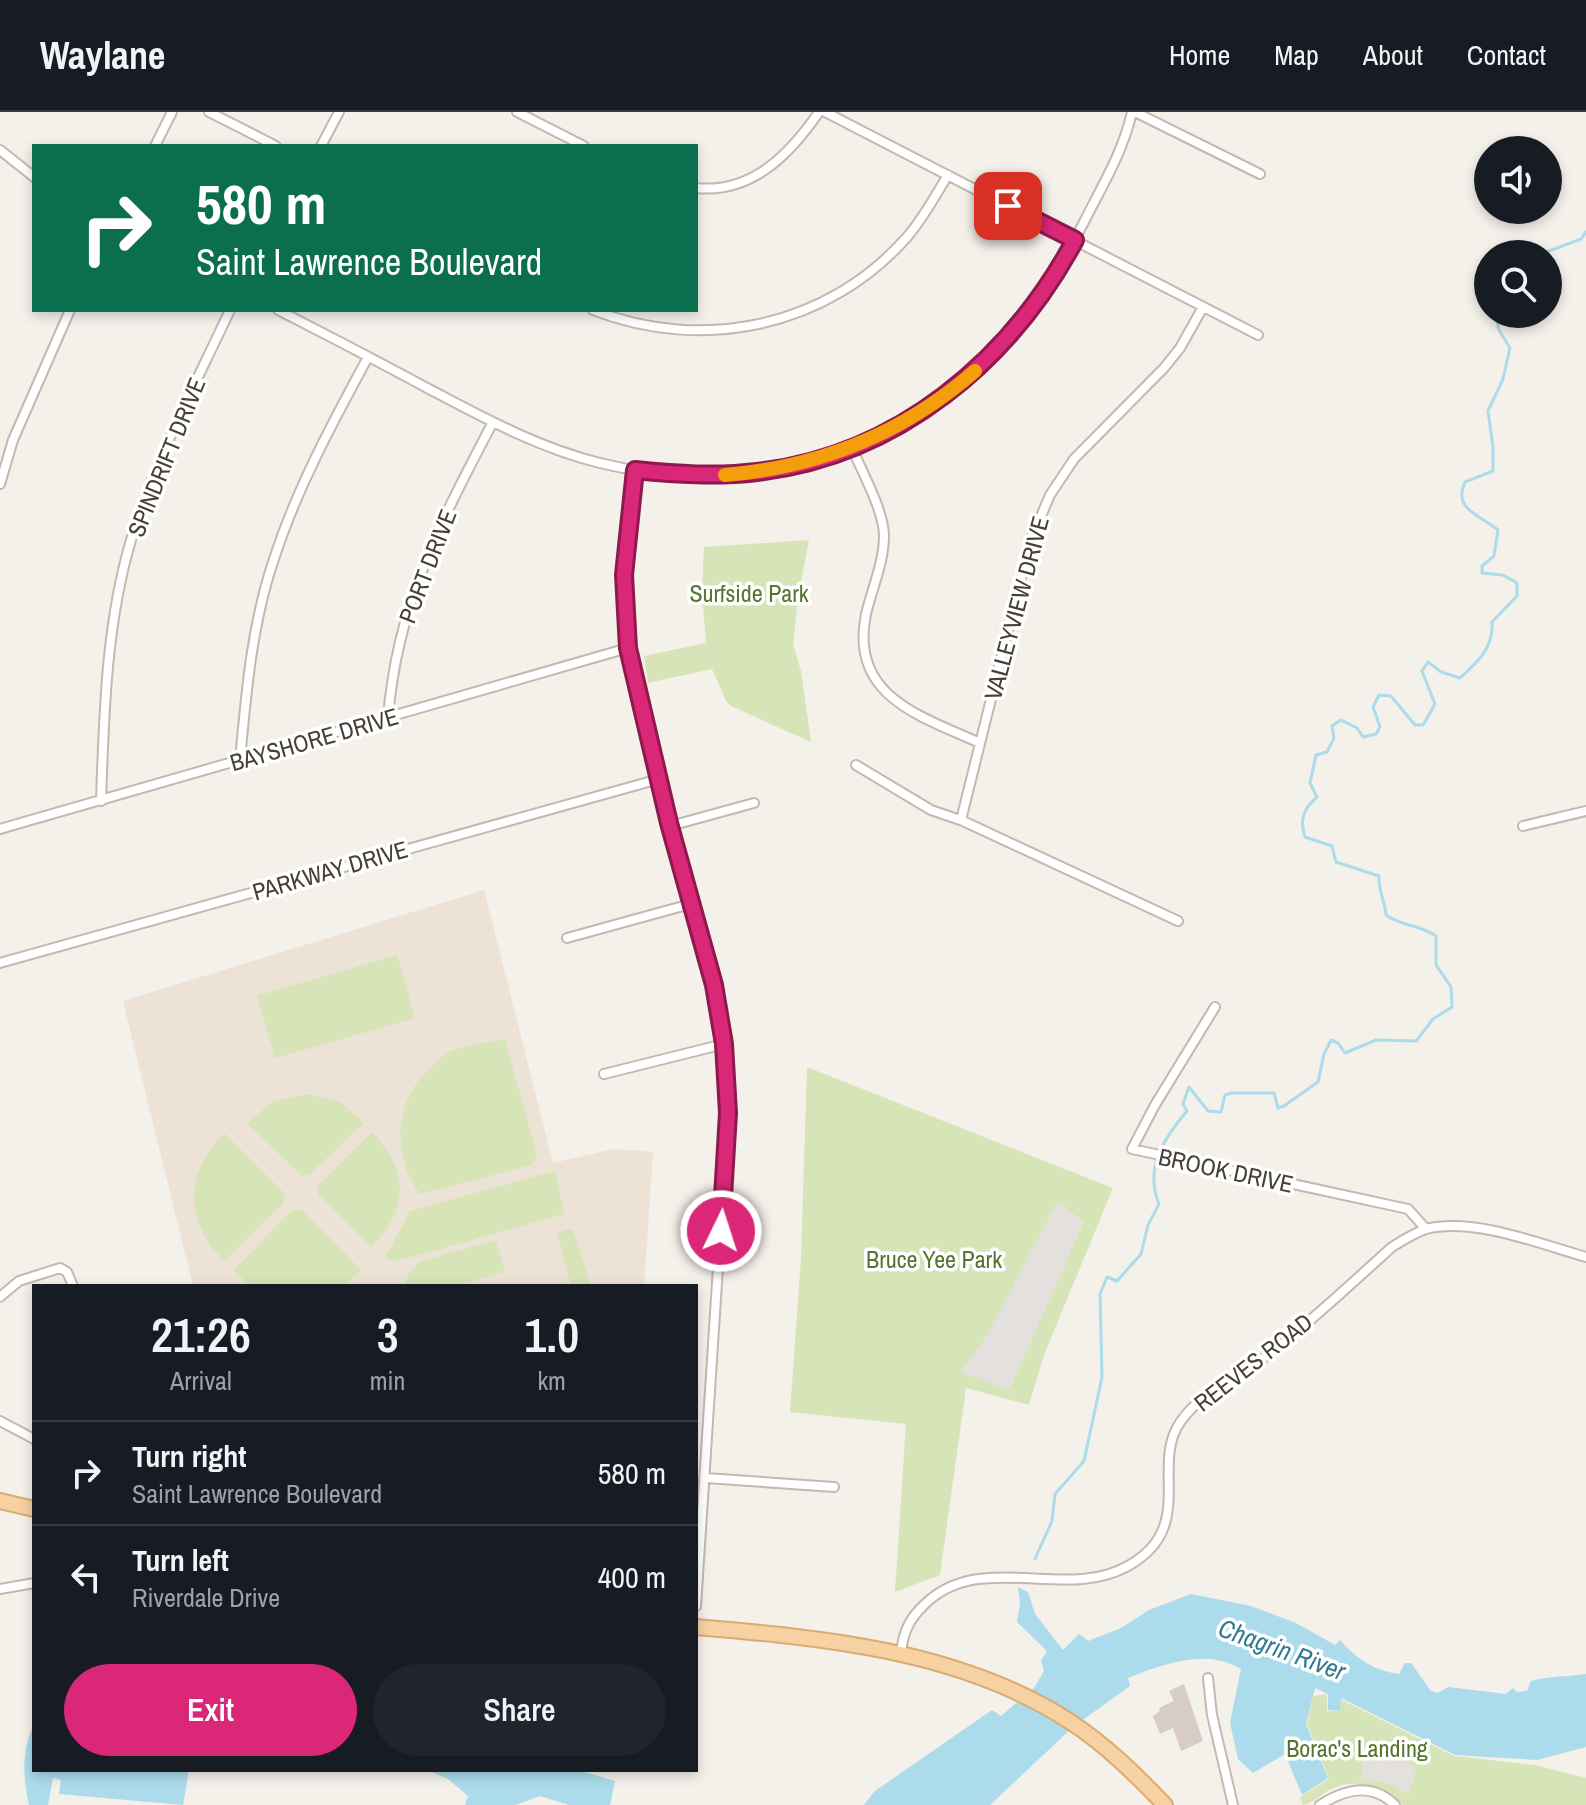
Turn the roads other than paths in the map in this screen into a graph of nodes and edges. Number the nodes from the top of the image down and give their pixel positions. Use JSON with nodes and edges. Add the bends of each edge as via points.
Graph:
{"nodes":[{"id":1,"x":172,"y":112,"type":"edge"},
{"id":2,"x":209,"y":112,"type":"edge"},
{"id":3,"x":339,"y":112,"type":"edge"},
{"id":4,"x":517,"y":112,"type":"edge"},
{"id":5,"x":819,"y":112,"type":"edge"},
{"id":6,"x":825,"y":112,"type":"edge"},
{"id":7,"x":1134,"y":112,"type":"edge"},
{"id":8,"x":156,"y":144,"type":"edge"},
{"id":9,"x":272,"y":144,"type":"edge"},
{"id":10,"x":322,"y":144,"type":"edge"},
{"id":11,"x":580,"y":144,"type":"edge"},
{"id":12,"x":1,"y":152,"type":"edge"},
{"id":13,"x":1260,"y":174,"type":"dead end"},
{"id":14,"x":32,"y":175,"type":"edge"},
{"id":15,"x":948,"y":175,"type":"junction"},
{"id":16,"x":698,"y":188,"type":"edge"},
{"id":17,"x":1075,"y":240,"type":"junction"},
{"id":18,"x":1203,"y":307,"type":"junction"},
{"id":19,"x":69,"y":312,"type":"edge"},
{"id":20,"x":229,"y":312,"type":"edge"},
{"id":21,"x":282,"y":312,"type":"edge"},
{"id":22,"x":600,"y":312,"type":"edge"},
{"id":23,"x":1258,"y":335,"type":"dead end"},
{"id":24,"x":368,"y":357,"type":"junction"},
{"id":25,"x":493,"y":422,"type":"junction"},
{"id":26,"x":852,"y":448,"type":"junction"},
{"id":27,"x":635,"y":470,"type":"junction"},
{"id":28,"x":0,"y":484,"type":"edge"},
{"id":29,"x":628,"y":648,"type":"junction"},
{"id":30,"x":388,"y":718,"type":"junction"},
{"id":31,"x":980,"y":743,"type":"junction"},
{"id":32,"x":240,"y":761,"type":"junction"},
{"id":33,"x":856,"y":765,"type":"dead end"},
{"id":34,"x":659,"y":779,"type":"junction"},
{"id":35,"x":101,"y":801,"type":"junction"},
{"id":36,"x":754,"y":803,"type":"dead end"},
{"id":37,"x":1586,"y":811,"type":"edge"},
{"id":38,"x":961,"y":820,"type":"junction"},
{"id":39,"x":670,"y":826,"type":"junction"},
{"id":40,"x":1523,"y":826,"type":"dead end"},
{"id":41,"x":0,"y":829,"type":"edge"},
{"id":42,"x":694,"y":903,"type":"junction"},
{"id":43,"x":1178,"y":921,"type":"dead end"},
{"id":44,"x":567,"y":938,"type":"dead end"},
{"id":45,"x":0,"y":963,"type":"edge"},
{"id":46,"x":1215,"y":1007,"type":"dead end"},
{"id":47,"x":724,"y":1044,"type":"junction"},
{"id":48,"x":604,"y":1074,"type":"dead end"},
{"id":49,"x":1426,"y":1229,"type":"junction"},
{"id":50,"x":1586,"y":1257,"type":"edge"},
{"id":51,"x":72,"y":1284,"type":"edge"},
{"id":52,"x":0,"y":1297,"type":"edge"},
{"id":53,"x":0,"y":1421,"type":"edge"},
{"id":54,"x":32,"y":1438,"type":"edge"},
{"id":55,"x":706,"y":1478,"type":"junction"},
{"id":56,"x":834,"y":1487,"type":"dead end"},
{"id":57,"x":0,"y":1501,"type":"edge"},
{"id":58,"x":32,"y":1509,"type":"edge"},
{"id":59,"x":698,"y":1580,"type":"edge"},
{"id":60,"x":32,"y":1583,"type":"edge"},
{"id":61,"x":0,"y":1589,"type":"edge"},
{"id":62,"x":698,"y":1627,"type":"edge"},
{"id":63,"x":901,"y":1653,"type":"junction"},
{"id":64,"x":1208,"y":1678,"type":"dead end"},
{"id":65,"x":1165,"y":1805,"type":"edge"},
{"id":66,"x":1233,"y":1805,"type":"edge"},
{"id":67,"x":1320,"y":1805,"type":"edge"},
{"id":68,"x":1395,"y":1805,"type":"edge"}],
"edges":[{"from":1,"to":8,"type":"street"},
{"from":2,"to":9,"type":"street"},
{"from":3,"to":10,"type":"street"},
{"from":4,"to":11,"type":"street"},
{"from":5,"to":16,"type":"street","via":[[795,147],[750,181]]},
{"from":6,"to":15,"type":"street"},
{"from":7,"to":13,"type":"street"},
{"from":7,"to":17,"type":"street"},
{"from":12,"to":14,"type":"street"},
{"from":15,"to":17,"type":"street"},
{"from":15,"to":22,"type":"street","via":[[890,255],[835,296],[799,313],[766,324],[699,331],[650,327]]},
{"from":17,"to":18,"type":"street"},
{"from":17,"to":26,"type":"street","via":[[1043,294],[974,372],[940,401]]},
{"from":18,"to":23,"type":"street"},
{"from":18,"to":31,"type":"street","name":"VALLEYVIEW DRIVE","via":[[1164,368],[1074,459],[1050,495],[1030,542]]},
{"from":19,"to":28,"type":"street","via":[[19,425]]},
{"from":20,"to":35,"type":"street","name":"SPINDRIFT DRIVE","via":[[158,464],[131,541],[106,681]]},
{"from":21,"to":24,"type":"street"},
{"from":24,"to":25,"type":"street"},
{"from":24,"to":32,"type":"street","via":[[307,475],[274,557],[257,622]]},
{"from":25,"to":27,"type":"street","via":[[572,455]]},
{"from":25,"to":30,"type":"street","name":"PORT DRIVE","via":[[426,556],[405,615],[391,672]]},
{"from":26,"to":27,"type":"street","via":[[761,472],[684,475]]},
{"from":26,"to":31,"type":"street","via":[[884,534],[864,633],[864,653],[876,681],[898,705]]},
{"from":27,"to":29,"type":"street","via":[[624,575]]},
{"from":29,"to":30,"type":"street","name":"BAYSHORE DRIVE"},
{"from":29,"to":34,"type":"street"},
{"from":30,"to":32,"type":"street","name":"BAYSHORE DRIVE"},
{"from":31,"to":38,"type":"street","name":"VALLEYVIEW DRIVE"},
{"from":32,"to":35,"type":"street","name":"BAYSHORE DRIVE"},
{"from":33,"to":38,"type":"street","via":[[931,810]]},
{"from":34,"to":39,"type":"street"},
{"from":34,"to":45,"type":"street","name":"PARKWAY DRIVE"},
{"from":35,"to":41,"type":"street","name":"BAYSHORE DRIVE"},
{"from":36,"to":39,"type":"street"},
{"from":37,"to":40,"type":"street"},
{"from":38,"to":43,"type":"street"},
{"from":39,"to":42,"type":"street"},
{"from":42,"to":44,"type":"street"},
{"from":42,"to":47,"type":"street"},
{"from":46,"to":49,"type":"street","name":"BROOK DRIVE","via":[[1132,1149],[1408,1209]]},
{"from":47,"to":48,"type":"street"},
{"from":47,"to":55,"type":"street","via":[[728,1113]]},
{"from":49,"to":50,"type":"street","name":"REEVES ROAD","via":[[1457,1226]]},
{"from":49,"to":63,"type":"street","name":"REEVES ROAD","via":[[1392,1247],[1273,1351],[1197,1403],[1179,1423],[1168,1452],[1165,1524],[1151,1548],[1129,1566],[1104,1576],[1001,1577],[957,1584],[934,1594],[918,1610],[904,1630]]},
{"from":51,"to":52,"type":"street","via":[[60,1268],[19,1281]]},
{"from":53,"to":54,"type":"street"},
{"from":55,"to":56,"type":"street"},
{"from":55,"to":59,"type":"street"},
{"from":57,"to":58,"type":"main road"},
{"from":60,"to":61,"type":"street"},
{"from":62,"to":63,"type":"main road"},
{"from":63,"to":65,"type":"main road","via":[[989,1680],[1068,1720],[1113,1753]]},
{"from":64,"to":66,"type":"street"},
{"from":67,"to":68,"type":"street","via":[[1355,1789],[1371,1790]]}]}
